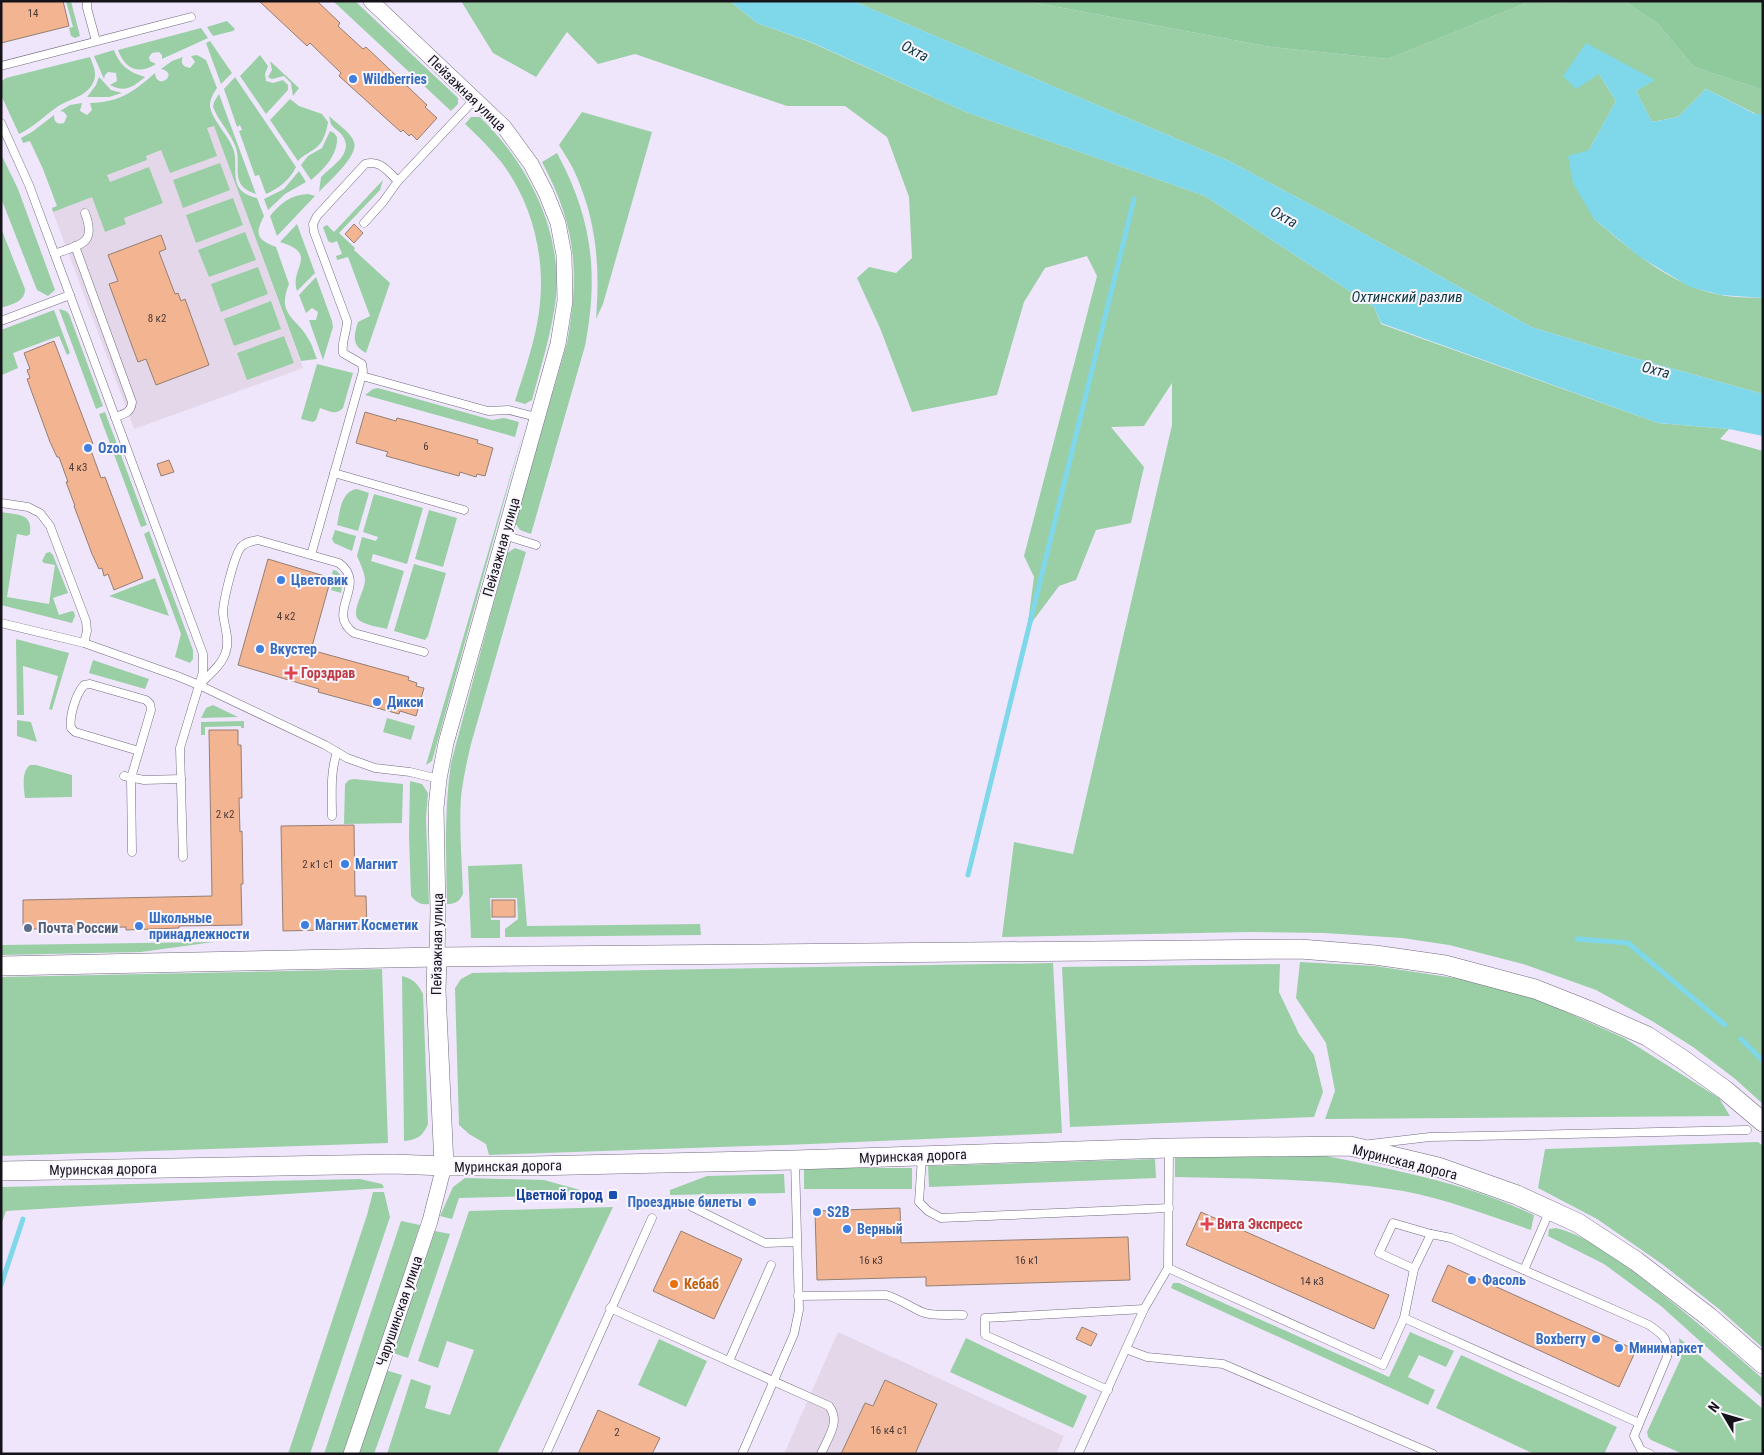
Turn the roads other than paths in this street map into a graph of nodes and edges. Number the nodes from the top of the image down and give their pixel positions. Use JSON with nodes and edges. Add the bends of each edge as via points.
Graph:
{"nodes":[{"id":1,"x":87,"y":1,"type":"edge"},
{"id":2,"x":371,"y":1,"type":"edge"},
{"id":3,"x":191,"y":17,"type":"dead end"},
{"id":4,"x":96,"y":41,"type":"junction"},
{"id":5,"x":1,"y":66,"type":"edge"},
{"id":6,"x":475,"y":99,"type":"junction"},
{"id":7,"x":1,"y":123,"type":"edge"},
{"id":8,"x":398,"y":182,"type":"junction"},
{"id":9,"x":85,"y":213,"type":"dead end"},
{"id":10,"x":364,"y":223,"type":"dead end"},
{"id":11,"x":75,"y":246,"type":"junction"},
{"id":12,"x":55,"y":254,"type":"junction"},
{"id":13,"x":70,"y":295,"type":"junction"},
{"id":14,"x":1,"y":321,"type":"edge"},
{"id":15,"x":362,"y":376,"type":"junction"},
{"id":16,"x":115,"y":417,"type":"junction"},
{"id":17,"x":536,"y":417,"type":"junction"},
{"id":18,"x":334,"y":473,"type":"junction"},
{"id":19,"x":1,"y":503,"type":"edge"},
{"id":20,"x":464,"y":510,"type":"dead end"},
{"id":21,"x":504,"y":535,"type":"junction"},
{"id":22,"x":536,"y":545,"type":"dead end"},
{"id":23,"x":311,"y":555,"type":"junction"},
{"id":24,"x":1,"y":623,"type":"edge"},
{"id":25,"x":84,"y":643,"type":"junction"},
{"id":26,"x":424,"y":652,"type":"dead end"},
{"id":27,"x":199,"y":685,"type":"junction"},
{"id":28,"x":139,"y":751,"type":"junction"},
{"id":29,"x":337,"y":752,"type":"junction"},
{"id":30,"x":127,"y":777,"type":"junction"},
{"id":31,"x":181,"y":779,"type":"junction"},
{"id":32,"x":438,"y":779,"type":"junction"},
{"id":33,"x":332,"y":816,"type":"dead end"},
{"id":34,"x":132,"y":852,"type":"dead end"},
{"id":35,"x":183,"y":857,"type":"dead end"},
{"id":36,"x":437,"y":957,"type":"junction"},
{"id":37,"x":1,"y":966,"type":"edge"},
{"id":38,"x":1755,"y":1126,"type":"edge"},
{"id":39,"x":1350,"y":1146,"type":"junction"},
{"id":40,"x":1170,"y":1148,"type":"junction"},
{"id":41,"x":922,"y":1156,"type":"junction"},
{"id":42,"x":795,"y":1160,"type":"junction"},
{"id":43,"x":444,"y":1166,"type":"junction"},
{"id":44,"x":1,"y":1171,"type":"edge"},
{"id":45,"x":692,"y":1207,"type":"dead end"},
{"id":46,"x":1169,"y":1208,"type":"junction"},
{"id":47,"x":1550,"y":1210,"type":"junction"},
{"id":48,"x":652,"y":1218,"type":"dead end"},
{"id":49,"x":1431,"y":1234,"type":"junction"},
{"id":50,"x":796,"y":1242,"type":"junction"},
{"id":51,"x":770,"y":1265,"type":"dead end"},
{"id":52,"x":1168,"y":1268,"type":"junction"},
{"id":53,"x":1414,"y":1269,"type":"junction"},
{"id":54,"x":1524,"y":1270,"type":"junction"},
{"id":55,"x":798,"y":1296,"type":"junction"},
{"id":56,"x":610,"y":1308,"type":"junction"},
{"id":57,"x":1144,"y":1309,"type":"junction"},
{"id":58,"x":963,"y":1315,"type":"dead end"},
{"id":59,"x":1404,"y":1318,"type":"junction"},
{"id":60,"x":1126,"y":1349,"type":"junction"},
{"id":61,"x":728,"y":1361,"type":"junction"},
{"id":62,"x":1763,"y":1364,"type":"edge"},
{"id":63,"x":774,"y":1382,"type":"junction"},
{"id":64,"x":1108,"y":1390,"type":"junction"},
{"id":65,"x":1639,"y":1423,"type":"junction"},
{"id":66,"x":351,"y":1454,"type":"edge"},
{"id":67,"x":546,"y":1454,"type":"edge"},
{"id":68,"x":742,"y":1454,"type":"edge"},
{"id":69,"x":821,"y":1454,"type":"edge"},
{"id":70,"x":1078,"y":1454,"type":"edge"},
{"id":71,"x":1433,"y":1454,"type":"edge"},
{"id":72,"x":1650,"y":1454,"type":"edge"}],
"edges":[{"from":1,"to":4,"type":"lane"},
{"from":2,"to":6,"type":"street","name":"Пейзажная улица"},
{"from":3,"to":4,"type":"lane"},
{"from":4,"to":5,"type":"lane"},
{"from":6,"to":8,"type":"lane"},
{"from":6,"to":17,"type":"street","name":"Пейзажная улица","via":[[504,127],[531,164],[558,223],[564,255],[565,301],[558,344]]},
{"from":7,"to":12,"type":"lane"},
{"from":8,"to":10,"type":"lane"},
{"from":8,"to":15,"type":"lane","via":[[380,164],[365,164],[313,224],[347,321],[342,353],[362,364]]},
{"from":9,"to":11,"type":"lane","via":[[90,232],[87,239]]},
{"from":11,"to":12,"type":"lane"},
{"from":11,"to":16,"type":"lane","via":[[132,402],[128,412]]},
{"from":12,"to":13,"type":"lane"},
{"from":13,"to":14,"type":"lane"},
{"from":13,"to":16,"type":"lane"},
{"from":15,"to":17,"type":"lane","via":[[488,411],[509,410]]},
{"from":15,"to":18,"type":"lane"},
{"from":16,"to":27,"type":"lane","via":[[203,654]]},
{"from":17,"to":21,"type":"street","name":"Пейзажная улица"},
{"from":18,"to":20,"type":"lane"},
{"from":18,"to":23,"type":"lane"},
{"from":19,"to":25,"type":"lane","via":[[28,507],[40,513],[50,526],[86,621],[88,631]]},
{"from":21,"to":22,"type":"lane"},
{"from":21,"to":32,"type":"street","name":"Пейзажная улица"},
{"from":23,"to":26,"type":"lane","via":[[339,563],[350,576],[343,613],[347,628]]},
{"from":23,"to":27,"type":"lane","via":[[258,540],[242,546],[224,601],[226,653]]},
{"from":24,"to":25,"type":"lane"},
{"from":25,"to":27,"type":"lane"},
{"from":27,"to":29,"type":"lane"},
{"from":27,"to":31,"type":"lane","via":[[180,748]]},
{"from":28,"to":28,"type":"lane","via":[[71,728],[72,714],[84,684],[146,700],[150,704]]},
{"from":28,"to":30,"type":"lane"},
{"from":29,"to":32,"type":"lane","via":[[375,768]]},
{"from":29,"to":33,"type":"lane","via":[[333,763]]},
{"from":30,"to":31,"type":"lane"},
{"from":30,"to":34,"type":"lane"},
{"from":31,"to":35,"type":"lane"},
{"from":32,"to":36,"type":"street","name":"Пейзажная улица"},
{"from":36,"to":37,"type":"street"},
{"from":36,"to":38,"type":"street","via":[[1300,949],[1375,955],[1445,965],[1535,989],[1647,1036],[1725,1090]]},
{"from":36,"to":43,"type":"street","name":"Пейзажная улица"},
{"from":38,"to":39,"type":"lane","via":[[1430,1137]]},
{"from":39,"to":40,"type":"street","name":"Муринская дорога"},
{"from":39,"to":47,"type":"street","name":"Муринская дорога","via":[[1438,1167]]},
{"from":40,"to":41,"type":"street","name":"Муринская дорога"},
{"from":40,"to":46,"type":"lane"},
{"from":41,"to":42,"type":"street","name":"Муринская дорога"},
{"from":41,"to":46,"type":"lane","via":[[919,1202],[941,1218]]},
{"from":42,"to":43,"type":"street","name":"Муринская дорога"},
{"from":42,"to":50,"type":"lane"},
{"from":43,"to":44,"type":"street","name":"Муринская дорога","via":[[394,1164]]},
{"from":43,"to":66,"type":"street","name":"Чарушинская улица","via":[[430,1221]]},
{"from":45,"to":50,"type":"lane","via":[[765,1243]]},
{"from":46,"to":52,"type":"lane"},
{"from":47,"to":54,"type":"lane"},
{"from":47,"to":62,"type":"street","name":"Муринская дорога","via":[[1578,1223],[1636,1261]]},
{"from":48,"to":56,"type":"lane"},
{"from":49,"to":53,"type":"lane"},
{"from":49,"to":53,"type":"lane","via":[[1393,1223],[1379,1253]]},
{"from":49,"to":54,"type":"lane","via":[[1451,1238]]},
{"from":50,"to":55,"type":"lane"},
{"from":51,"to":61,"type":"lane"},
{"from":52,"to":57,"type":"lane"},
{"from":52,"to":59,"type":"lane","via":[[1383,1365]]},
{"from":53,"to":59,"type":"lane"},
{"from":54,"to":65,"type":"lane","via":[[1649,1325],[1668,1343],[1667,1357]]},
{"from":55,"to":58,"type":"lane","via":[[886,1296],[923,1313]]},
{"from":55,"to":63,"type":"lane","via":[[794,1334]]},
{"from":56,"to":61,"type":"lane"},
{"from":56,"to":67,"type":"lane"},
{"from":57,"to":60,"type":"lane"},
{"from":57,"to":64,"type":"lane","via":[[986,1318],[985,1335]]},
{"from":59,"to":65,"type":"lane"},
{"from":60,"to":64,"type":"lane"},
{"from":60,"to":71,"type":"lane","via":[[1147,1357],[1222,1364]]},
{"from":61,"to":63,"type":"lane"},
{"from":63,"to":68,"type":"lane"},
{"from":63,"to":69,"type":"lane","via":[[829,1406],[834,1413],[835,1422]]},
{"from":64,"to":70,"type":"lane"},
{"from":65,"to":72,"type":"lane","via":[[1634,1436],[1641,1450]]}]}
